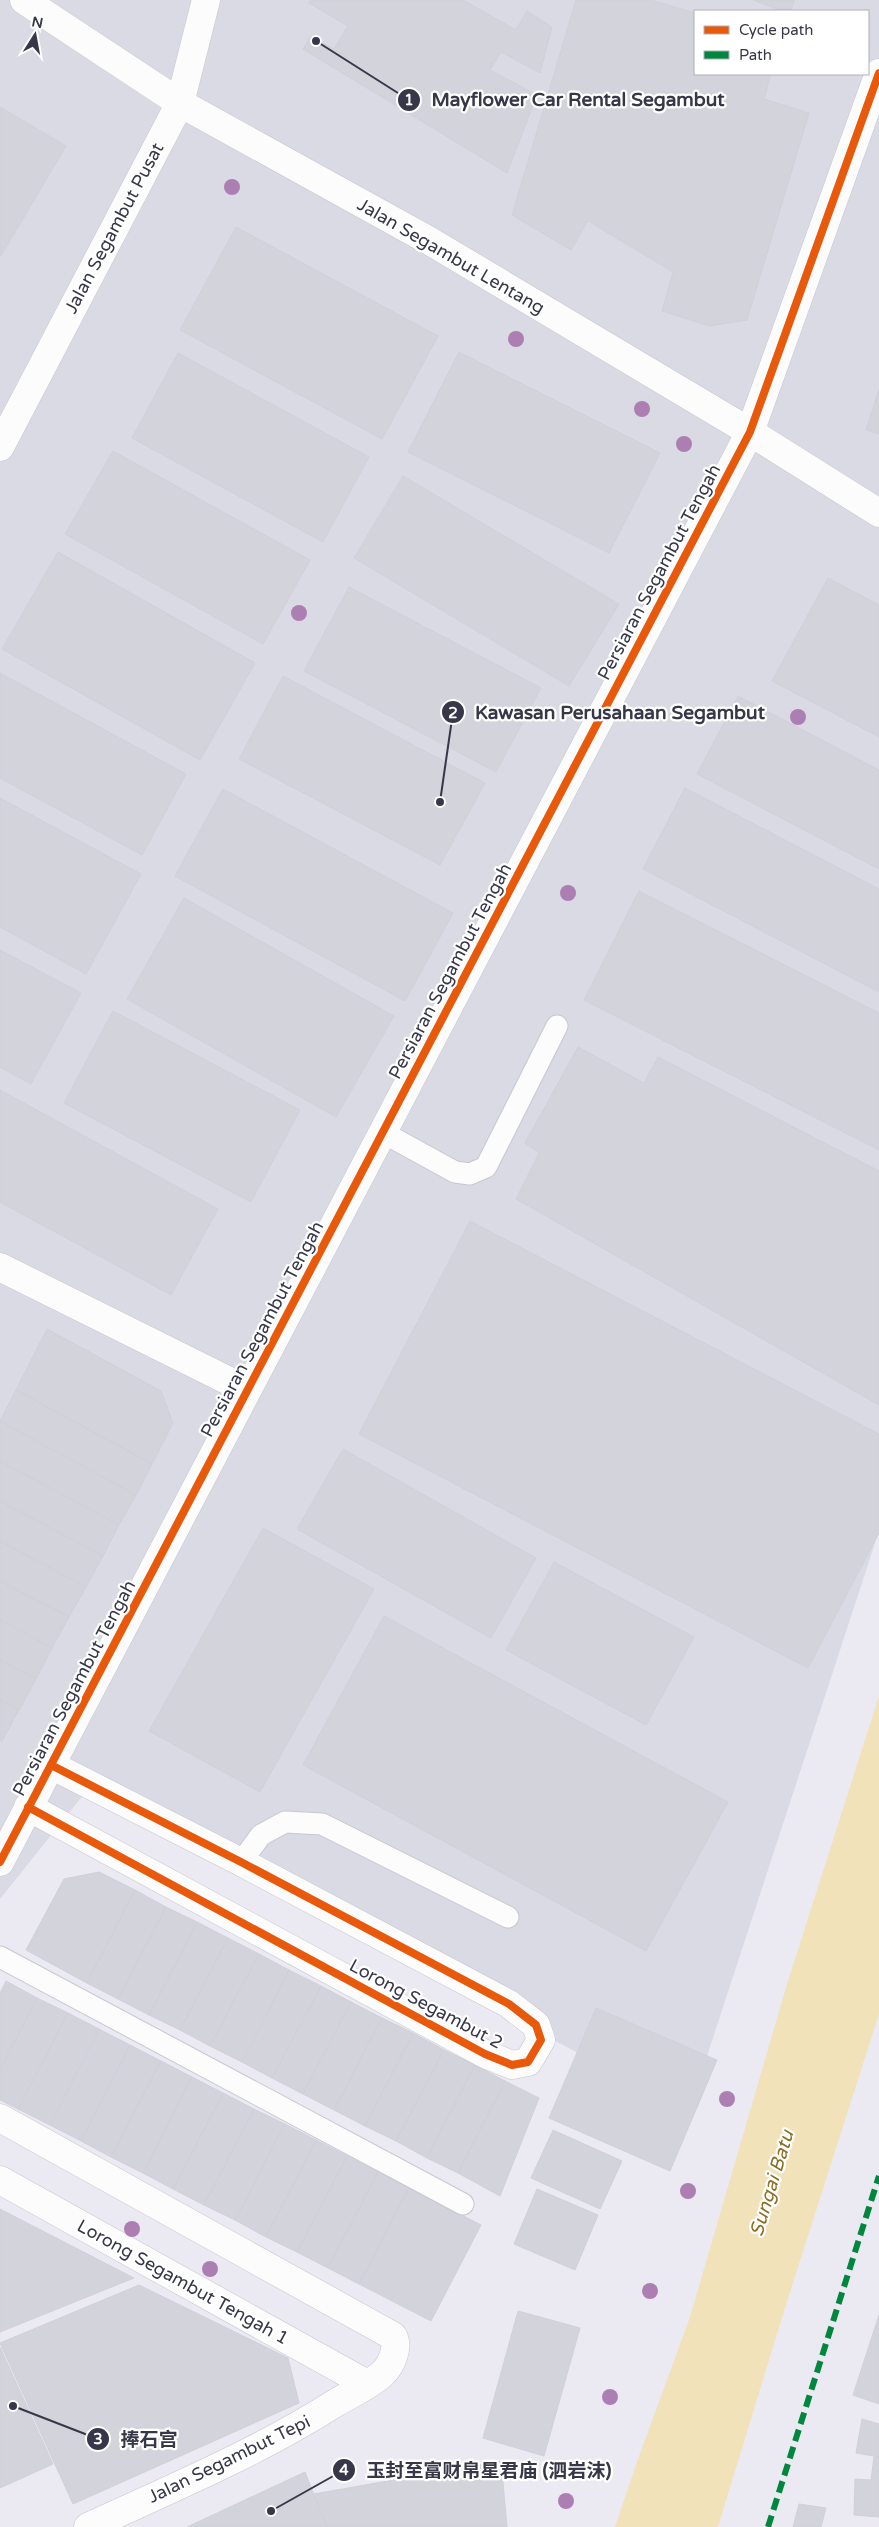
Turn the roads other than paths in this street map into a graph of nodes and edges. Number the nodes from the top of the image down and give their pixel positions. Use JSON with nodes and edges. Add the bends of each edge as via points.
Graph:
{"nodes":[{"id":1,"x":24,"y":0,"type":"edge"},
{"id":2,"x":206,"y":0,"type":"edge"},
{"id":3,"x":879,"y":73,"type":"edge"},
{"id":4,"x":180,"y":102,"type":"junction"},
{"id":5,"x":750,"y":432,"type":"junction"},
{"id":6,"x":0,"y":447,"type":"edge"},
{"id":7,"x":879,"y":512,"type":"edge"},
{"id":8,"x":557,"y":1026,"type":"dead end"},
{"id":9,"x":382,"y":1132,"type":"junction"},
{"id":10,"x":0,"y":1267,"type":"edge"},
{"id":11,"x":247,"y":1390,"type":"junction"},
{"id":12,"x":51,"y":1765,"type":"junction"},
{"id":13,"x":28,"y":1807,"type":"junction"},
{"id":14,"x":0,"y":1862,"type":"edge"},
{"id":15,"x":241,"y":1862,"type":"junction"},
{"id":16,"x":508,"y":1917,"type":"dead end"},
{"id":17,"x":0,"y":1956,"type":"edge"},
{"id":18,"x":0,"y":2118,"type":"edge"},
{"id":19,"x":0,"y":2180,"type":"edge"},
{"id":20,"x":463,"y":2204,"type":"dead end"},
{"id":21,"x":367,"y":2384,"type":"junction"},
{"id":22,"x":88,"y":2527,"type":"edge"}],
"edges":[{"from":1,"to":4,"type":"street","name":"Jalan Segambut Lentang"},
{"from":2,"to":4,"type":"street","name":"Jalan Segambut Pusat"},
{"from":3,"to":5,"type":"street","name":"Persiaran Segambut Tengah"},
{"from":4,"to":5,"type":"street","name":"Jalan Segambut Lentang","via":[[428,240]]},
{"from":4,"to":6,"type":"street","name":"Jalan Segambut Pusat"},
{"from":5,"to":7,"type":"street","name":"Jalan Segambut Lentang"},
{"from":5,"to":9,"type":"street","name":"Persiaran Segambut Tengah"},
{"from":8,"to":9,"type":"lane","via":[[486,1167],[470,1174],[455,1172]]},
{"from":9,"to":11,"type":"street","name":"Persiaran Segambut Tengah"},
{"from":10,"to":11,"type":"street"},
{"from":11,"to":12,"type":"street","name":"Persiaran Segambut Tengah"},
{"from":12,"to":13,"type":"street","name":"Persiaran Segambut Tengah"},
{"from":12,"to":15,"type":"street","name":"Lorong Segambut 2"},
{"from":13,"to":14,"type":"street","name":"Persiaran Segambut Tengah"},
{"from":13,"to":15,"type":"street","name":"Lorong Segambut 2","via":[[485,2054],[512,2065],[528,2062],[541,2040],[536,2025],[509,2004]]},
{"from":15,"to":16,"type":"lane","via":[[261,1835],[285,1822],[322,1824]]},
{"from":17,"to":20,"type":"lane"},
{"from":18,"to":21,"type":"street","name":"Jalan Segambut Tepi","via":[[393,2336],[396,2342],[391,2359],[383,2373]]},
{"from":19,"to":21,"type":"street","name":"Lorong Segambut Tengah 1"},
{"from":21,"to":22,"type":"street","name":"Jalan Segambut Tepi","via":[[279,2438]]}]}
